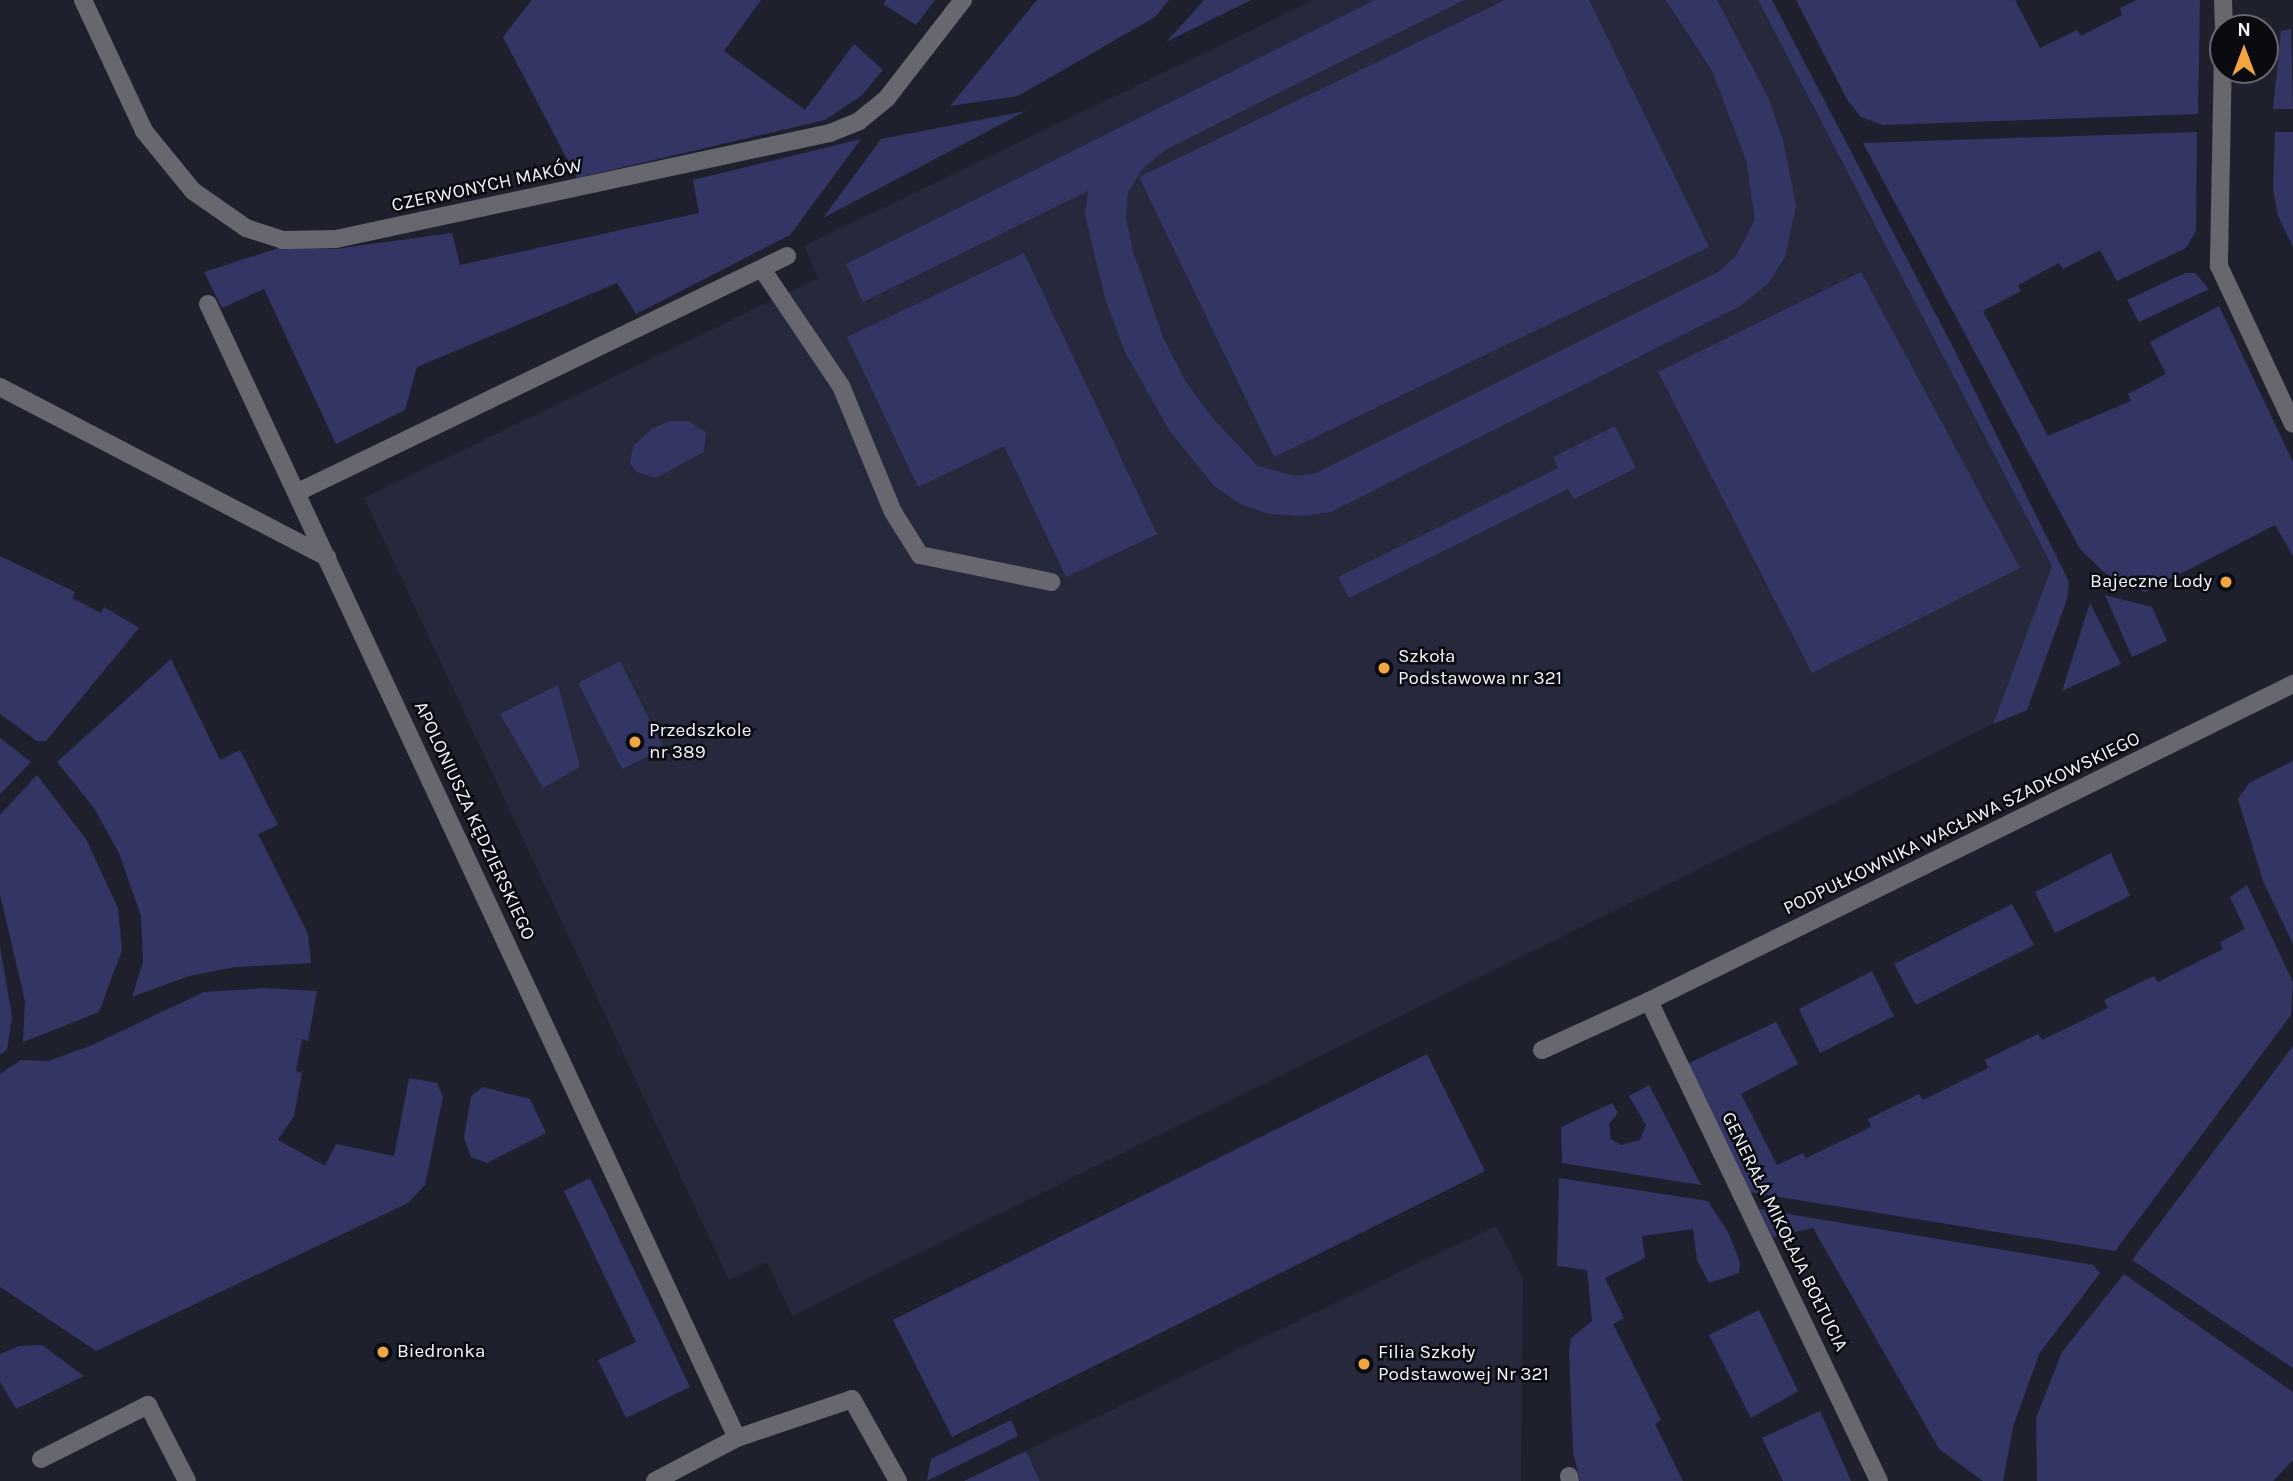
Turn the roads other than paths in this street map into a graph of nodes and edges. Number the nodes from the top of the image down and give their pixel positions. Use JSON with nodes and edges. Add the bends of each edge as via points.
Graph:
{"nodes":[{"id":1,"x":83,"y":0,"type":"edge"},
{"id":2,"x":962,"y":0,"type":"edge"},
{"id":3,"x":2222,"y":84,"type":"edge"},
{"id":4,"x":787,"y":256,"type":"dead end"},
{"id":5,"x":762,"y":269,"type":"junction"},
{"id":6,"x":208,"y":304,"type":"dead end"},
{"id":7,"x":0,"y":387,"type":"edge"},
{"id":8,"x":2293,"y":424,"type":"edge"},
{"id":9,"x":298,"y":492,"type":"junction"},
{"id":10,"x":327,"y":557,"type":"junction"},
{"id":11,"x":1051,"y":582,"type":"dead end"},
{"id":12,"x":2293,"y":684,"type":"edge"},
{"id":13,"x":1649,"y":1001,"type":"junction"},
{"id":14,"x":1542,"y":1050,"type":"dead end"},
{"id":15,"x":737,"y":1438,"type":"junction"},
{"id":16,"x":41,"y":1459,"type":"dead end"},
{"id":17,"x":187,"y":1481,"type":"edge"},
{"id":18,"x":655,"y":1481,"type":"edge"},
{"id":19,"x":898,"y":1481,"type":"edge"},
{"id":20,"x":1879,"y":1481,"type":"edge"}],
"edges":[{"from":1,"to":2,"type":"street","name":"CZERWONYCH MAKÓW","via":[[144,131],[193,191],[246,228],[283,240],[336,239],[830,133],[859,121],[887,98]]},
{"from":3,"to":8,"type":"street","via":[[2219,266]]},
{"from":4,"to":5,"type":"street"},
{"from":5,"to":9,"type":"street"},
{"from":5,"to":11,"type":"street","via":[[841,386],[893,512],[919,555]]},
{"from":6,"to":9,"type":"street","name":"APOLONIUSZA KĘDZIERSKIEGO"},
{"from":7,"to":10,"type":"street"},
{"from":9,"to":10,"type":"street","name":"APOLONIUSZA KĘDZIERSKIEGO"},
{"from":10,"to":15,"type":"street","name":"APOLONIUSZA KĘDZIERSKIEGO"},
{"from":12,"to":13,"type":"street","name":"PODPUŁKOWNIKA WACŁAWA SZADKOWSKIEGO"},
{"from":13,"to":14,"type":"street","name":"PODPUŁKOWNIKA WACŁAWA SZADKOWSKIEGO"},
{"from":13,"to":20,"type":"street","name":"GENERAŁA MIKOŁAJA BOŁTUCIA"},
{"from":15,"to":18,"type":"street"},
{"from":15,"to":19,"type":"street","via":[[852,1399]]},
{"from":16,"to":17,"type":"street","via":[[148,1405]]}]}
